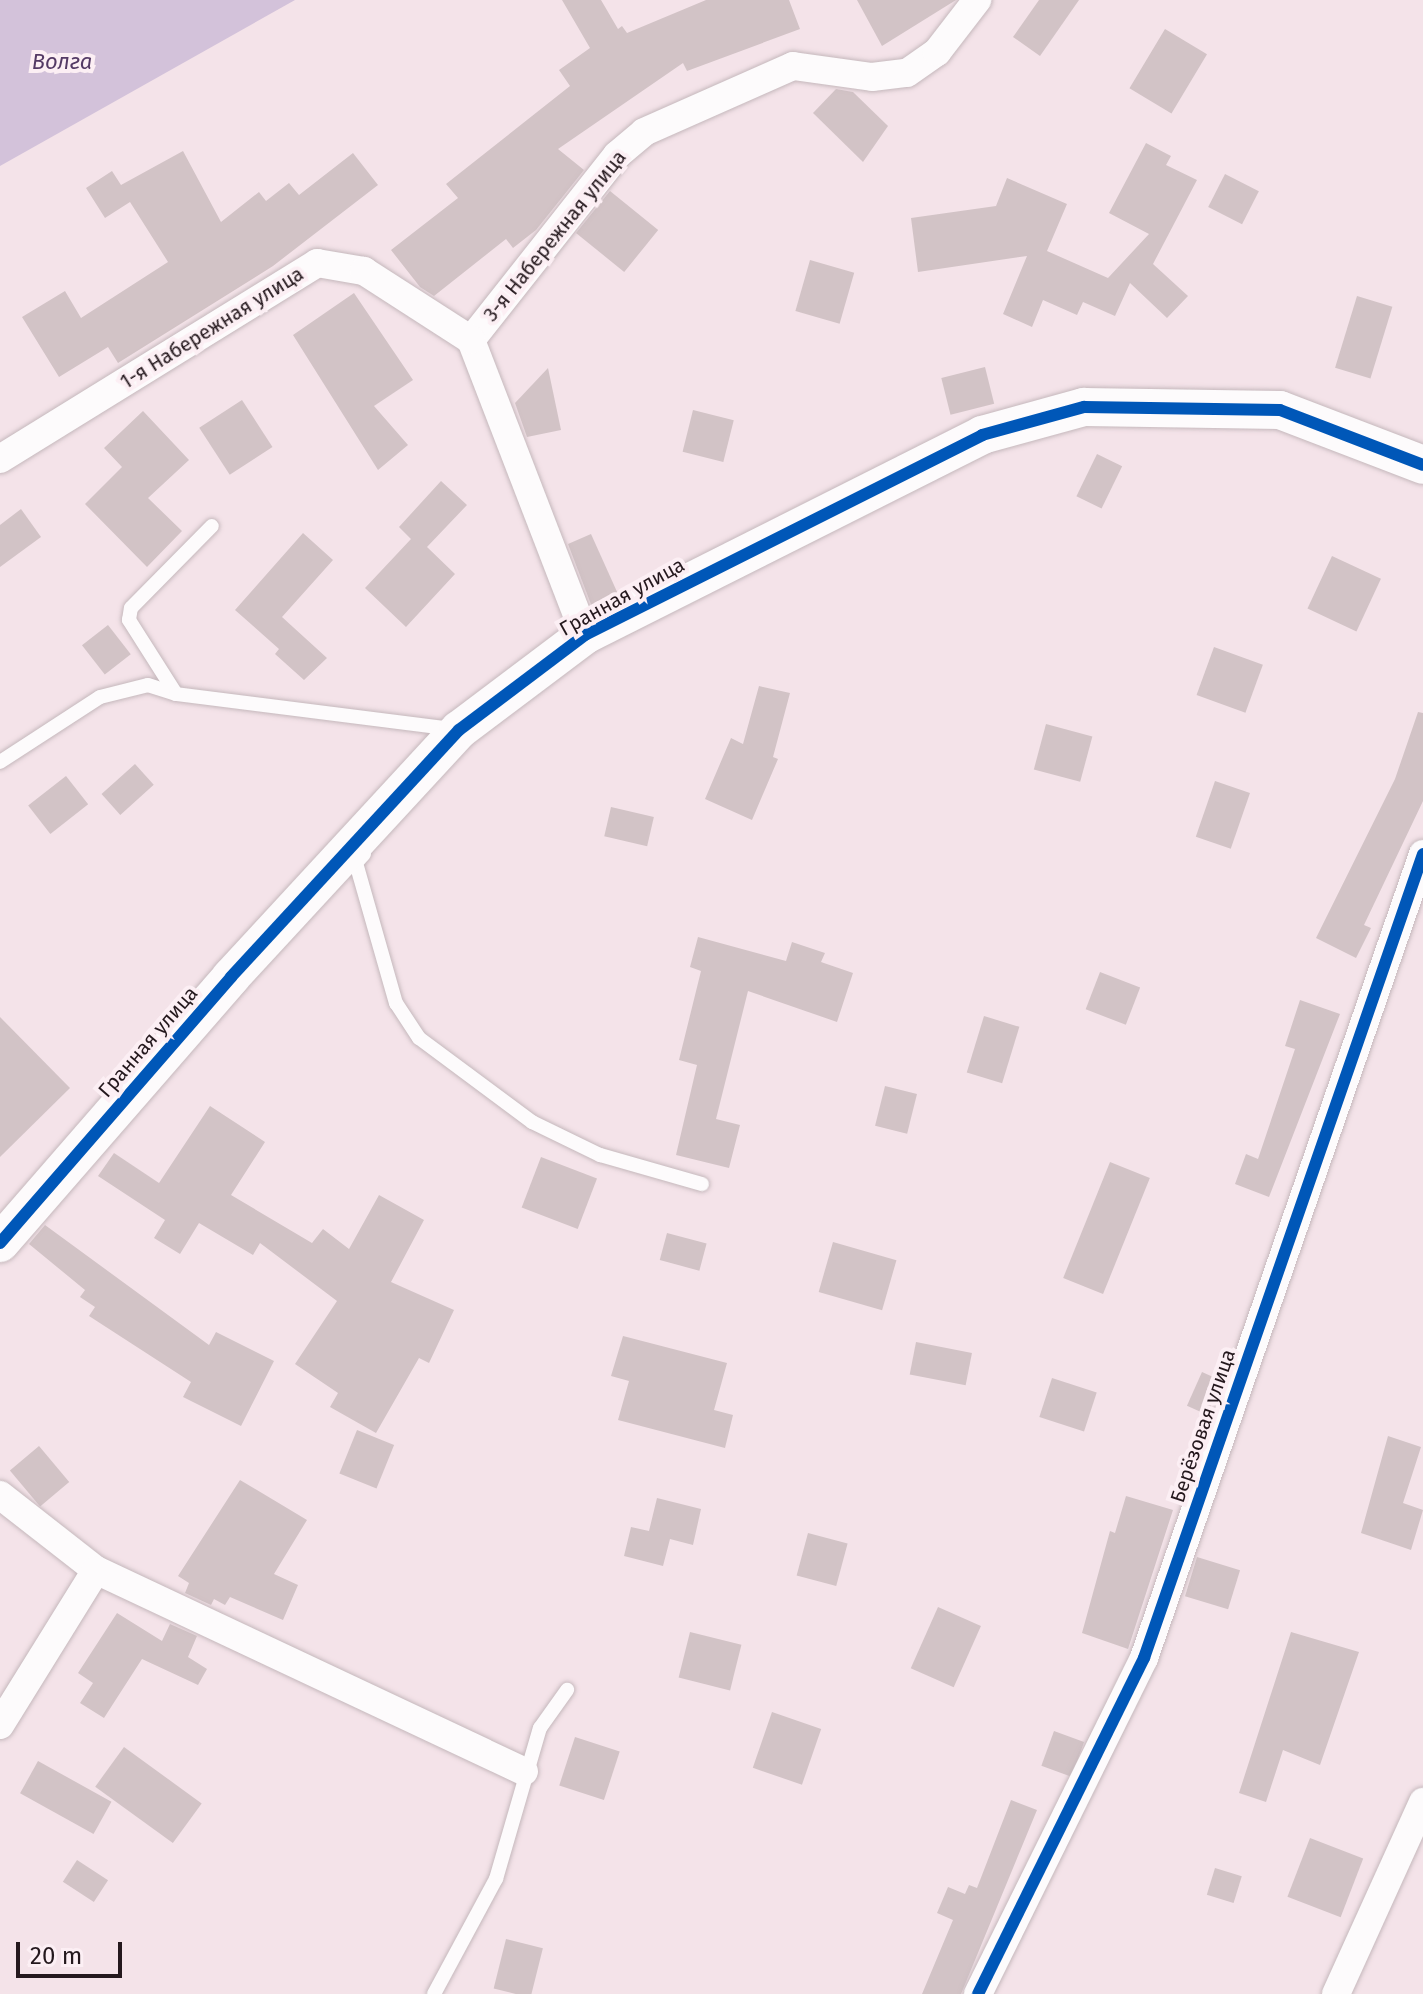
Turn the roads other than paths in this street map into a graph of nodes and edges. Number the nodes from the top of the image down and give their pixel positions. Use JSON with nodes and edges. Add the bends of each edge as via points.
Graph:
{"nodes":[{"id":1,"x":977,"y":0,"type":"edge"},
{"id":2,"x":471,"y":340,"type":"junction"},
{"id":3,"x":0,"y":459,"type":"edge"},
{"id":4,"x":1423,"y":465,"type":"edge"},
{"id":5,"x":212,"y":526,"type":"dead end"},
{"id":6,"x":585,"y":635,"type":"junction"},
{"id":7,"x":176,"y":694,"type":"junction"},
{"id":8,"x":459,"y":730,"type":"junction"},
{"id":9,"x":0,"y":762,"type":"edge"},
{"id":10,"x":1423,"y":854,"type":"edge"},
{"id":11,"x":702,"y":1184,"type":"dead end"},
{"id":12,"x":0,"y":1243,"type":"edge"},
{"id":13,"x":0,"y":1495,"type":"edge"},
{"id":14,"x":96,"y":1570,"type":"junction"},
{"id":15,"x":567,"y":1690,"type":"dead end"},
{"id":16,"x":0,"y":1725,"type":"edge"},
{"id":17,"x":524,"y":1771,"type":"junction"},
{"id":18,"x":1423,"y":1802,"type":"edge"},
{"id":19,"x":434,"y":1994,"type":"edge"},
{"id":20,"x":978,"y":1994,"type":"edge"},
{"id":21,"x":1336,"y":1994,"type":"edge"}],
"edges":[{"from":1,"to":2,"type":"street","name":"3-я Набережная улица","via":[[937,52],[907,73],[872,77],[793,66],[644,132],[617,155]]},
{"from":2,"to":3,"type":"street","name":"1-я Набережная улица","via":[[364,271],[317,263]]},
{"from":2,"to":6,"type":"street"},
{"from":4,"to":6,"type":"street","name":"Гранная улица","via":[[1280,410],[1084,407],[982,435]]},
{"from":5,"to":7,"type":"lane","via":[[131,608],[129,620]]},
{"from":6,"to":8,"type":"street","name":"Гранная улица"},
{"from":7,"to":8,"type":"lane"},
{"from":7,"to":9,"type":"lane","via":[[148,685],[123,687]]},
{"from":8,"to":11,"type":"lane","via":[[356,863],[396,1003],[419,1038],[532,1122],[600,1155]]},
{"from":8,"to":12,"type":"street","name":"Гранная улица","via":[[231,977]]},
{"from":10,"to":20,"type":"street","name":"Берёзовая улица","via":[[1144,1658]]},
{"from":13,"to":14,"type":"street"},
{"from":14,"to":16,"type":"street"},
{"from":14,"to":17,"type":"street"},
{"from":15,"to":17,"type":"lane","via":[[540,1728]]},
{"from":17,"to":19,"type":"lane","via":[[496,1879]]},
{"from":18,"to":21,"type":"street"}]}
